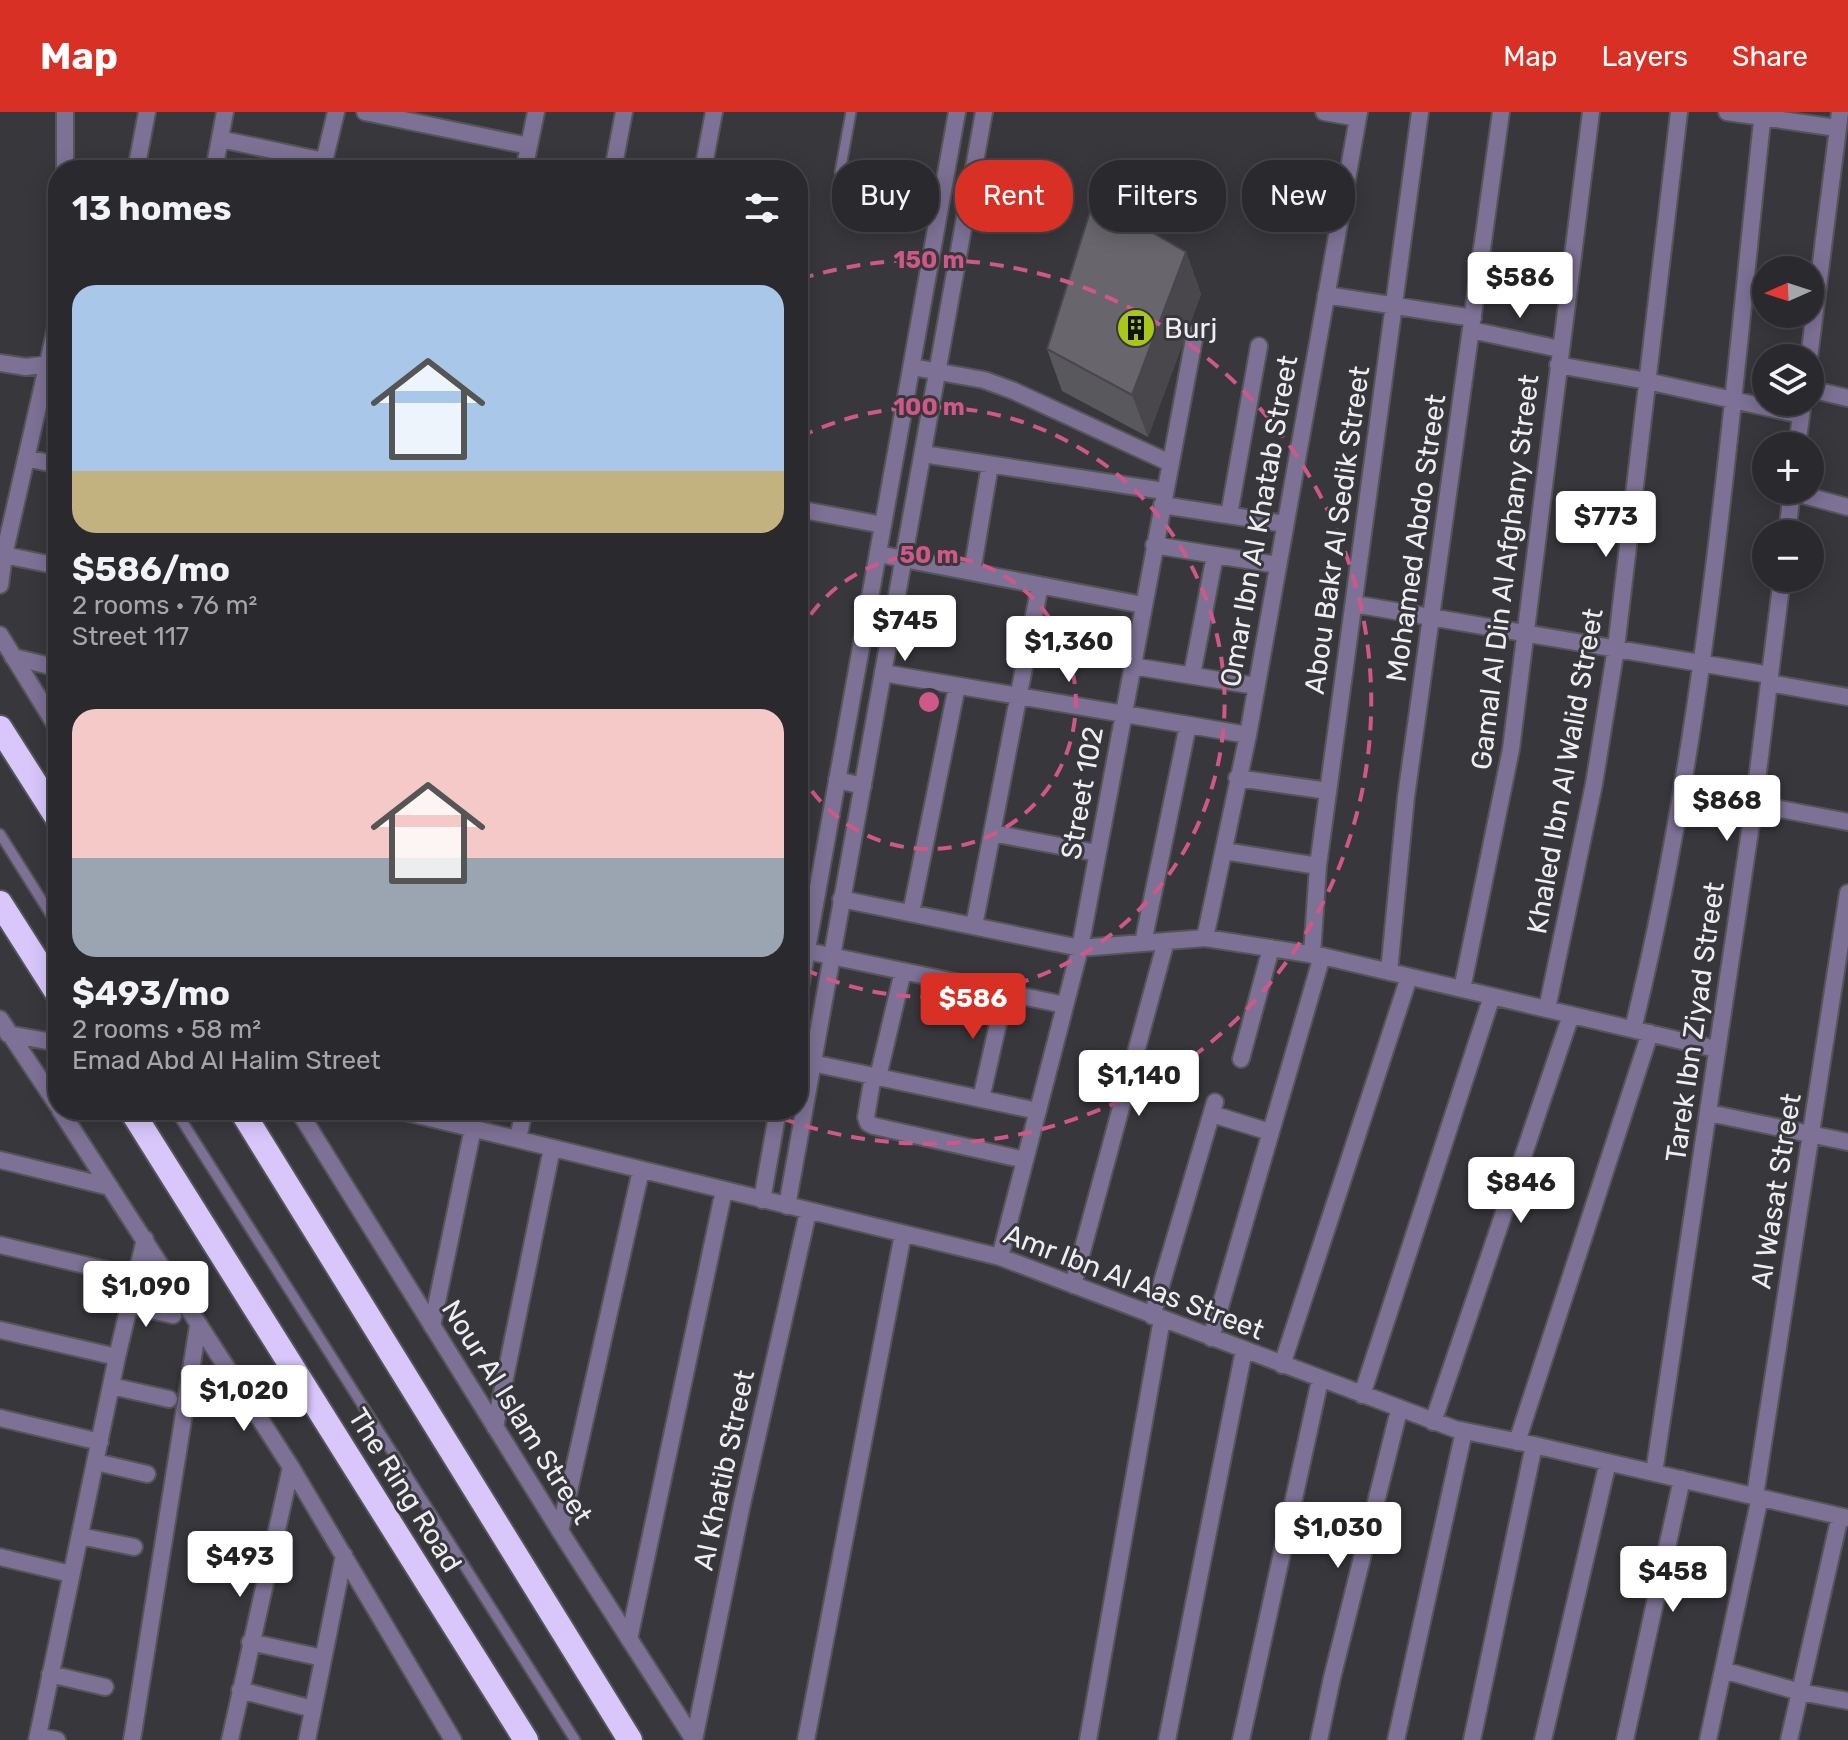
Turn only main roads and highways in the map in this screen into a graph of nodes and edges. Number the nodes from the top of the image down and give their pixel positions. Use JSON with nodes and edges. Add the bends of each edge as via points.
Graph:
{"nodes":[{"id":1,"x":0,"y":728,"type":"edge"},
{"id":2,"x":48,"y":803,"type":"edge"},
{"id":3,"x":0,"y":903,"type":"edge"},
{"id":4,"x":48,"y":978,"type":"edge"},
{"id":5,"x":137,"y":1120,"type":"edge"},
{"id":6,"x":247,"y":1120,"type":"edge"},
{"id":7,"x":526,"y":1740,"type":"edge"},
{"id":8,"x":630,"y":1740,"type":"edge"}],
"edges":[{"from":1,"to":2,"type":"highway"},
{"from":3,"to":4,"type":"highway"},
{"from":5,"to":7,"type":"highway","name":"The Ring Road"},
{"from":6,"to":8,"type":"highway"}]}
